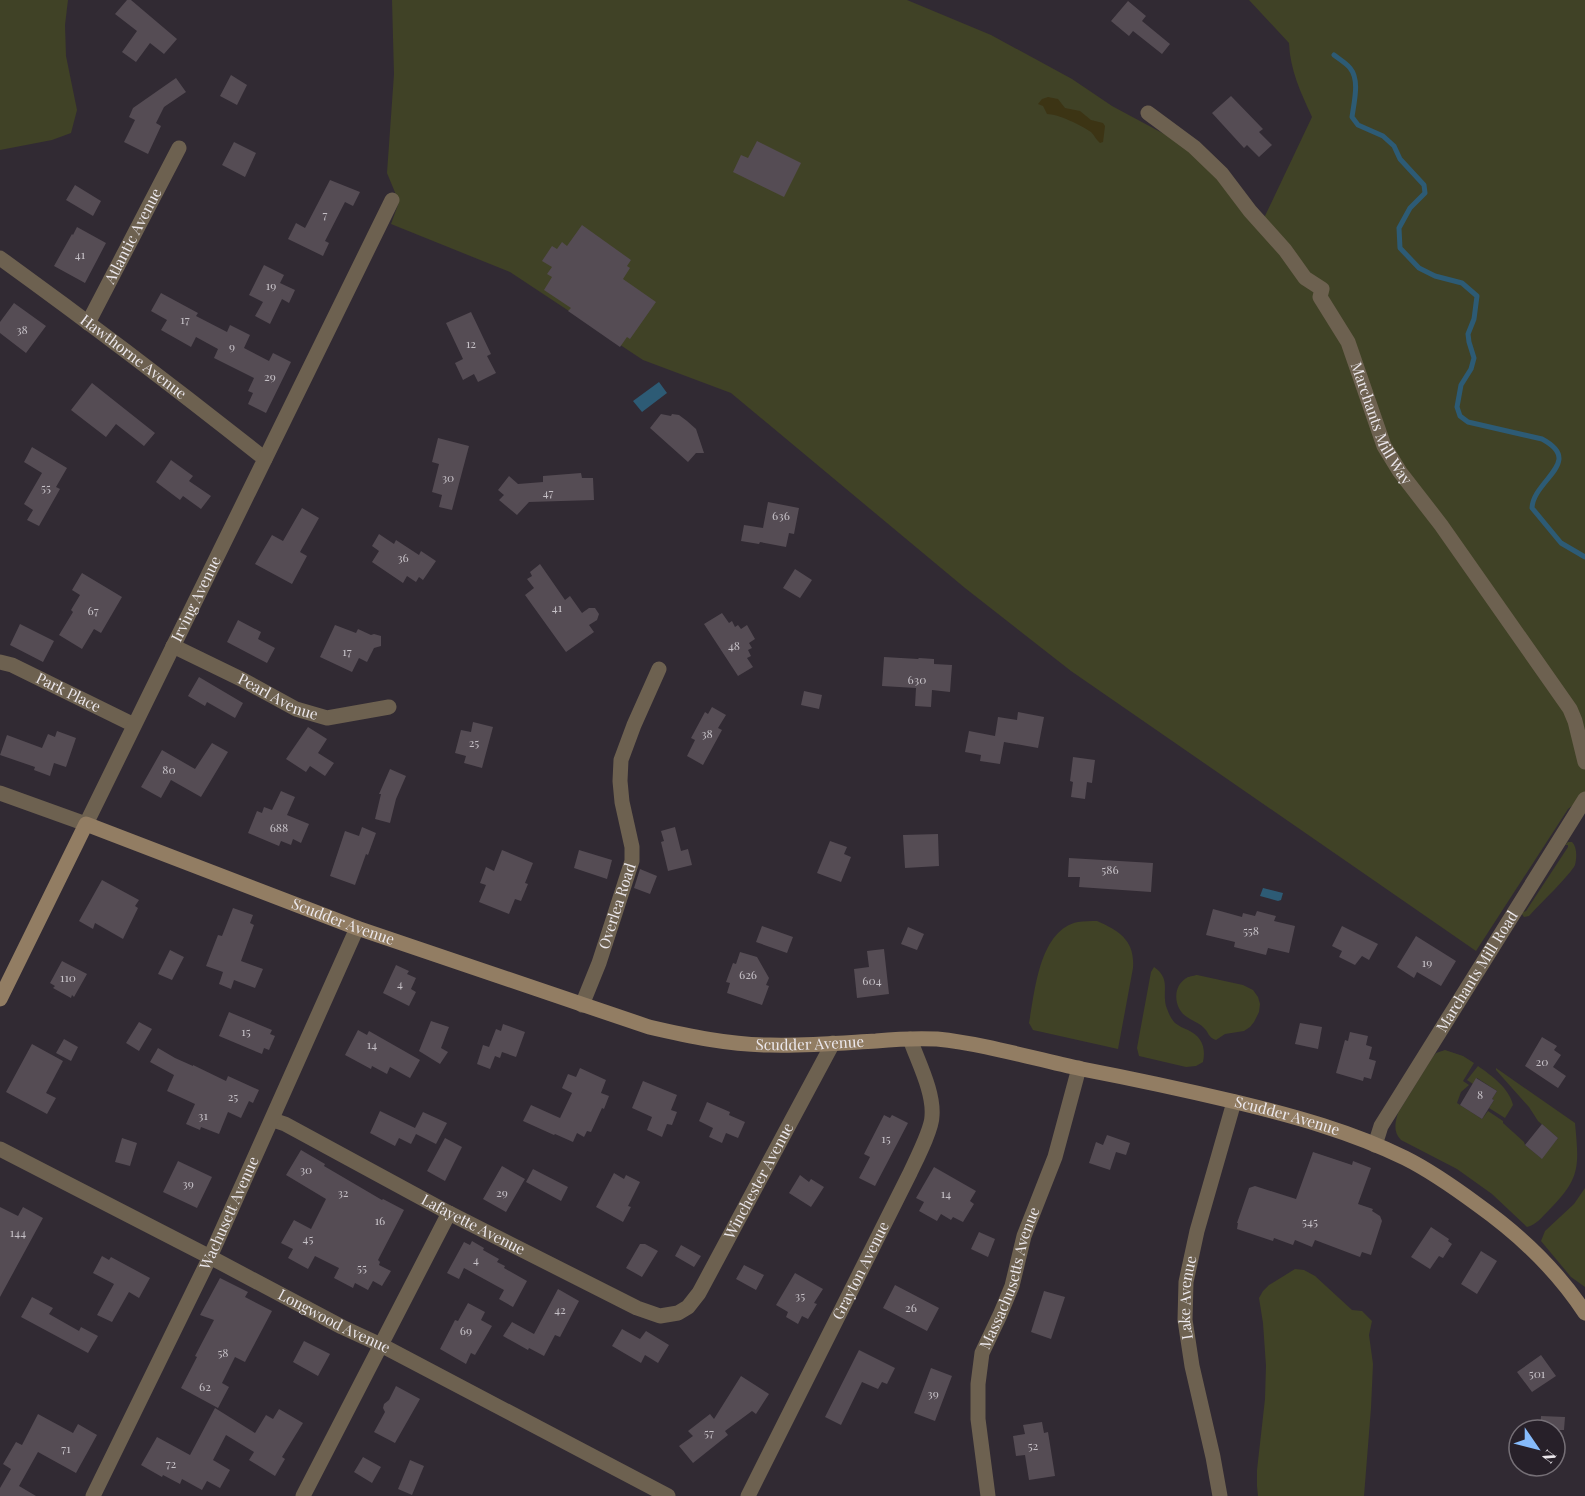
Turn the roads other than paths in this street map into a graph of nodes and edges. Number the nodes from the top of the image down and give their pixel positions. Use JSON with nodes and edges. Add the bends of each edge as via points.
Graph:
{"nodes":[{"id":1,"x":1148,"y":113,"type":"dead end"},
{"id":2,"x":178,"y":148,"type":"dead end"},
{"id":3,"x":392,"y":200,"type":"dead end"},
{"id":4,"x":0,"y":258,"type":"edge"},
{"id":5,"x":88,"y":323,"type":"junction"},
{"id":6,"x":266,"y":459,"type":"junction"},
{"id":7,"x":173,"y":646,"type":"junction"},
{"id":8,"x":0,"y":662,"type":"edge"},
{"id":9,"x":659,"y":669,"type":"dead end"},
{"id":10,"x":389,"y":707,"type":"dead end"},
{"id":11,"x":134,"y":725,"type":"junction"},
{"id":12,"x":1582,"y":743,"type":"edge"},
{"id":13,"x":1585,"y":762,"type":"edge"},
{"id":14,"x":0,"y":793,"type":"edge"},
{"id":15,"x":1585,"y":799,"type":"edge"},
{"id":16,"x":86,"y":825,"type":"junction"},
{"id":17,"x":357,"y":928,"type":"junction"},
{"id":18,"x":0,"y":999,"type":"edge"},
{"id":19,"x":582,"y":1005,"type":"junction"},
{"id":20,"x":910,"y":1039,"type":"junction"},
{"id":21,"x":833,"y":1043,"type":"junction"},
{"id":22,"x":1079,"y":1068,"type":"junction"},
{"id":23,"x":1234,"y":1102,"type":"junction"},
{"id":24,"x":273,"y":1120,"type":"junction"},
{"id":25,"x":1375,"y":1145,"type":"junction"},
{"id":26,"x":0,"y":1149,"type":"edge"},
{"id":27,"x":449,"y":1213,"type":"junction"},
{"id":28,"x":210,"y":1257,"type":"junction"},
{"id":29,"x":678,"y":1312,"type":"joint"},
{"id":30,"x":1585,"y":1313,"type":"edge"},
{"id":31,"x":381,"y":1345,"type":"junction"},
{"id":32,"x":93,"y":1496,"type":"edge"},
{"id":33,"x":303,"y":1496,"type":"edge"},
{"id":34,"x":668,"y":1496,"type":"edge"},
{"id":35,"x":748,"y":1496,"type":"edge"},
{"id":36,"x":988,"y":1496,"type":"edge"},
{"id":37,"x":1220,"y":1496,"type":"edge"}],
"edges":[{"from":1,"to":12,"type":"street","name":"Marchants Mill Way","via":[[1194,147],[1222,174],[1305,278],[1322,289],[1320,297],[1348,342],[1384,446],[1570,709]]},
{"from":2,"to":5,"type":"street","name":"Atlantic Avenue"},
{"from":3,"to":6,"type":"street","name":"Irving Avenue"},
{"from":4,"to":5,"type":"street","name":"Hawthorne Avenue"},
{"from":5,"to":6,"type":"street","name":"Hawthorne Avenue"},
{"from":6,"to":7,"type":"street","name":"Irving Avenue"},
{"from":7,"to":10,"type":"street","name":"Pearl Avenue","via":[[296,709],[327,718]]},
{"from":7,"to":11,"type":"street","name":"Irving Avenue"},
{"from":8,"to":11,"type":"street","name":"Park Place"},
{"from":9,"to":19,"type":"street","name":"Overlea Road","via":[[621,760],[622,802],[632,861]]},
{"from":11,"to":16,"type":"street","name":"Irving Avenue"},
{"from":12,"to":13,"type":"street","name":"Marchants Mill Way"},
{"from":14,"to":16,"type":"street","name":"Scudder Avenue"},
{"from":15,"to":25,"type":"street","name":"Marchants Mill Road","via":[[1381,1126]]},
{"from":16,"to":17,"type":"street","name":"Scudder Avenue"},
{"from":16,"to":18,"type":"street","name":"Irving Avenue"},
{"from":17,"to":19,"type":"street","name":"Scudder Avenue"},
{"from":17,"to":24,"type":"street","name":"Wachusett Avenue"},
{"from":19,"to":21,"type":"street","name":"Scudder Avenue","via":[[691,1036],[754,1045]]},
{"from":20,"to":21,"type":"street","name":"Scudder Avenue"},
{"from":20,"to":22,"type":"street","name":"Scudder Avenue","via":[[957,1042]]},
{"from":20,"to":35,"type":"street","name":"Grayton Avenue","via":[[925,1078],[933,1117],[925,1140]]},
{"from":21,"to":29,"type":"street","name":"Winchester Avenue","via":[[699,1293],[688,1307]]},
{"from":22,"to":23,"type":"street","name":"Scudder Avenue"},
{"from":22,"to":36,"type":"street","name":"Massachusetts Avenue","via":[[1055,1157],[1024,1236],[1012,1286],[981,1353],[978,1419]]},
{"from":23,"to":25,"type":"street","name":"Scudder Avenue","via":[[1311,1122]]},
{"from":23,"to":37,"type":"street","name":"Lake Avenue","via":[[1186,1282],[1185,1320],[1192,1366]]},
{"from":24,"to":27,"type":"street","name":"Lafayette Avenue"},
{"from":24,"to":28,"type":"street","name":"Wachusett Avenue"},
{"from":25,"to":30,"type":"street","name":"Scudder Avenue","via":[[1445,1181],[1502,1222],[1548,1266]]},
{"from":26,"to":28,"type":"street","name":"Longwood Avenue"},
{"from":27,"to":29,"type":"street","name":"Lafayette Avenue","via":[[637,1308],[660,1316]]},
{"from":27,"to":31,"type":"street"},
{"from":28,"to":31,"type":"street","name":"Longwood Avenue"},
{"from":28,"to":32,"type":"street","name":"Wachusett Avenue"},
{"from":31,"to":33,"type":"street"},
{"from":31,"to":34,"type":"street","name":"Longwood Avenue"}]}
